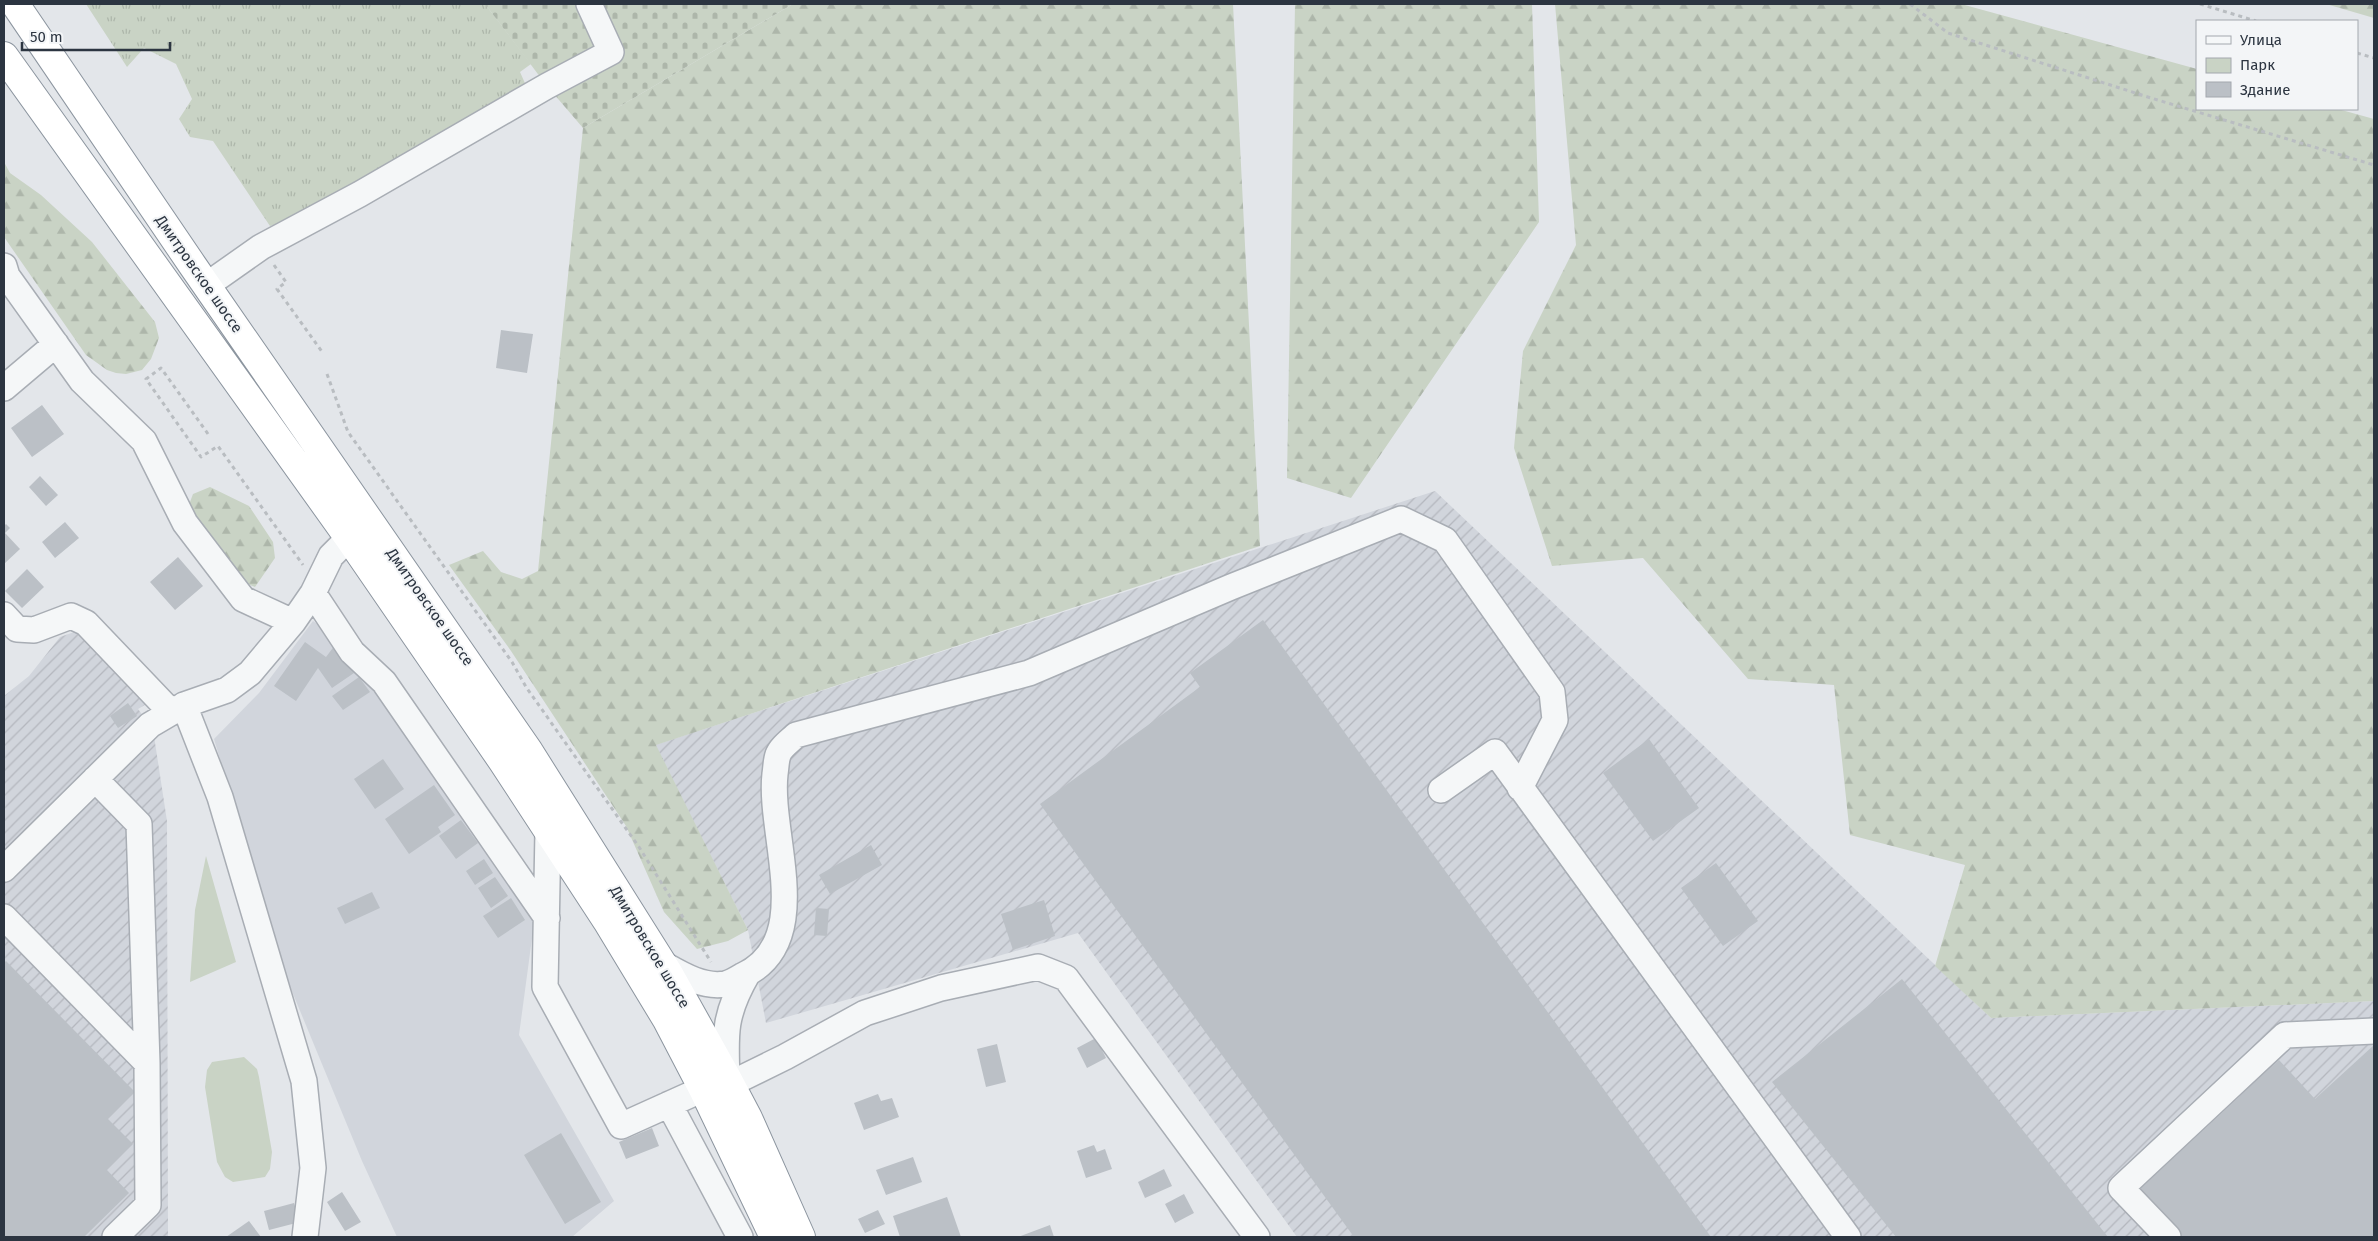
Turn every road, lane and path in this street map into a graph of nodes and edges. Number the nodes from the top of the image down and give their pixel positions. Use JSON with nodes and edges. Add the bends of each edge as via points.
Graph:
{"nodes":[{"id":1,"x":15,"y":4,"type":"edge"},
{"id":2,"x":589,"y":4,"type":"edge"},
{"id":3,"x":1910,"y":4,"type":"edge"},
{"id":4,"x":2200,"y":4,"type":"edge"},
{"id":5,"x":2253,"y":20,"type":"edge"},
{"id":6,"x":2358,"y":53,"type":"edge"},
{"id":7,"x":4,"y":56,"type":"edge"},
{"id":8,"x":2374,"y":58,"type":"edge"},
{"id":9,"x":2374,"y":164,"type":"edge"},
{"id":10,"x":260,"y":247,"type":"junction"},
{"id":11,"x":5,"y":273,"type":"edge"},
{"id":12,"x":207,"y":285,"type":"junction"},
{"id":13,"x":56,"y":344,"type":"junction"},
{"id":14,"x":323,"y":353,"type":"dead end"},
{"id":15,"x":327,"y":374,"type":"dead end"},
{"id":16,"x":4,"y":388,"type":"edge"},
{"id":17,"x":208,"y":434,"type":"dead end"},
{"id":18,"x":349,"y":538,"type":"junction"},
{"id":19,"x":316,"y":589,"type":"junction"},
{"id":20,"x":4,"y":615,"type":"edge"},
{"id":21,"x":293,"y":622,"type":"junction"},
{"id":22,"x":178,"y":709,"type":"junction"},
{"id":23,"x":95,"y":779,"type":"junction"},
{"id":24,"x":1520,"y":788,"type":"junction"},
{"id":25,"x":1441,"y":790,"type":"dead end"},
{"id":26,"x":548,"y":831,"type":"junction"},
{"id":27,"x":4,"y":869,"type":"edge"},
{"id":28,"x":4,"y":917,"type":"edge"},
{"id":29,"x":547,"y":918,"type":"junction"},
{"id":30,"x":661,"y":962,"type":"junction"},
{"id":31,"x":748,"y":974,"type":"junction"},
{"id":32,"x":724,"y":984,"type":"junction"},
{"id":33,"x":2374,"y":1031,"type":"edge"},
{"id":34,"x":147,"y":1062,"type":"junction"},
{"id":35,"x":720,"y":1084,"type":"junction"},
{"id":36,"x":668,"y":1104,"type":"junction"},
{"id":37,"x":771,"y":1230,"type":"edge"},
{"id":38,"x":115,"y":1237,"type":"edge"},
{"id":39,"x":305,"y":1237,"type":"edge"},
{"id":40,"x":740,"y":1237,"type":"edge"},
{"id":41,"x":801,"y":1237,"type":"edge"},
{"id":42,"x":1257,"y":1237,"type":"edge"},
{"id":43,"x":1848,"y":1237,"type":"edge"},
{"id":44,"x":2168,"y":1237,"type":"edge"}],
"edges":[{"from":1,"to":12,"type":"highway","name":"Дмитровское шоссе"},
{"from":2,"to":10,"type":"street","via":[[612,52]]},
{"from":3,"to":9,"type":"path","via":[[1948,33]]},
{"from":4,"to":5,"type":"path"},
{"from":6,"to":8,"type":"path"},
{"from":7,"to":18,"type":"highway","name":"Дмитровское шоссе"},
{"from":10,"to":12,"type":"street"},
{"from":10,"to":14,"type":"path","via":[[286,282],[277,289]]},
{"from":11,"to":13,"type":"street"},
{"from":12,"to":30,"type":"highway","name":"Дмитровское шоссе","via":[[528,750]]},
{"from":13,"to":16,"type":"street"},
{"from":13,"to":21,"type":"street","via":[[82,381],[144,441],[185,523],[243,599]]},
{"from":15,"to":32,"type":"path","via":[[348,432],[640,847]]},
{"from":17,"to":19,"type":"path","via":[[161,368],[146,379],[201,457],[218,446]]},
{"from":18,"to":19,"type":"street","via":[[331,556]]},
{"from":18,"to":26,"type":"highway","name":"Дмитровское шоссе"},
{"from":19,"to":21,"type":"street"},
{"from":19,"to":29,"type":"street","via":[[352,652],[384,682]]},
{"from":20,"to":22,"type":"street","via":[[17,629],[34,630],[71,616],[86,623]]},
{"from":21,"to":22,"type":"street","via":[[250,673],[228,690]]},
{"from":22,"to":23,"type":"street","via":[[150,725],[131,741]]},
{"from":22,"to":39,"type":"street","via":[[220,797],[304,1080],[313,1168]]},
{"from":23,"to":27,"type":"street"},
{"from":23,"to":34,"type":"street","via":[[139,824]]},
{"from":24,"to":25,"type":"street","via":[[1495,752]]},
{"from":24,"to":31,"type":"street","via":[[1555,720],[1552,692],[1445,540],[1401,519],[1231,586],[1029,673],[796,735],[778,754],[773,792],[784,882],[784,926],[765,960]]},
{"from":24,"to":43,"type":"street"},
{"from":26,"to":29,"type":"street"},
{"from":26,"to":35,"type":"highway","name":"Дмитровское шоссе","via":[[667,1020]]},
{"from":28,"to":34,"type":"street"},
{"from":29,"to":36,"type":"street","via":[[545,987],[621,1126]]},
{"from":30,"to":32,"type":"street","via":[[686,977]]},
{"from":30,"to":35,"type":"highway","name":"Дмитровское шоссе"},
{"from":31,"to":32,"type":"street"},
{"from":31,"to":35,"type":"street","via":[[734,997],[727,1021]]},
{"from":33,"to":44,"type":"street","via":[[2285,1035],[2121,1188]]},
{"from":34,"to":38,"type":"street","via":[[148,1205]]},
{"from":35,"to":36,"type":"street"},
{"from":35,"to":37,"type":"highway","name":"Дмитровское шоссе"},
{"from":35,"to":41,"type":"highway","name":"Дмитровское шоссе","via":[[748,1118]]},
{"from":35,"to":42,"type":"street","via":[[786,1057],[865,1013],[941,988],[1038,967],[1066,978]]},
{"from":36,"to":40,"type":"street"},
{"from":37,"to":40,"type":"street"}]}
